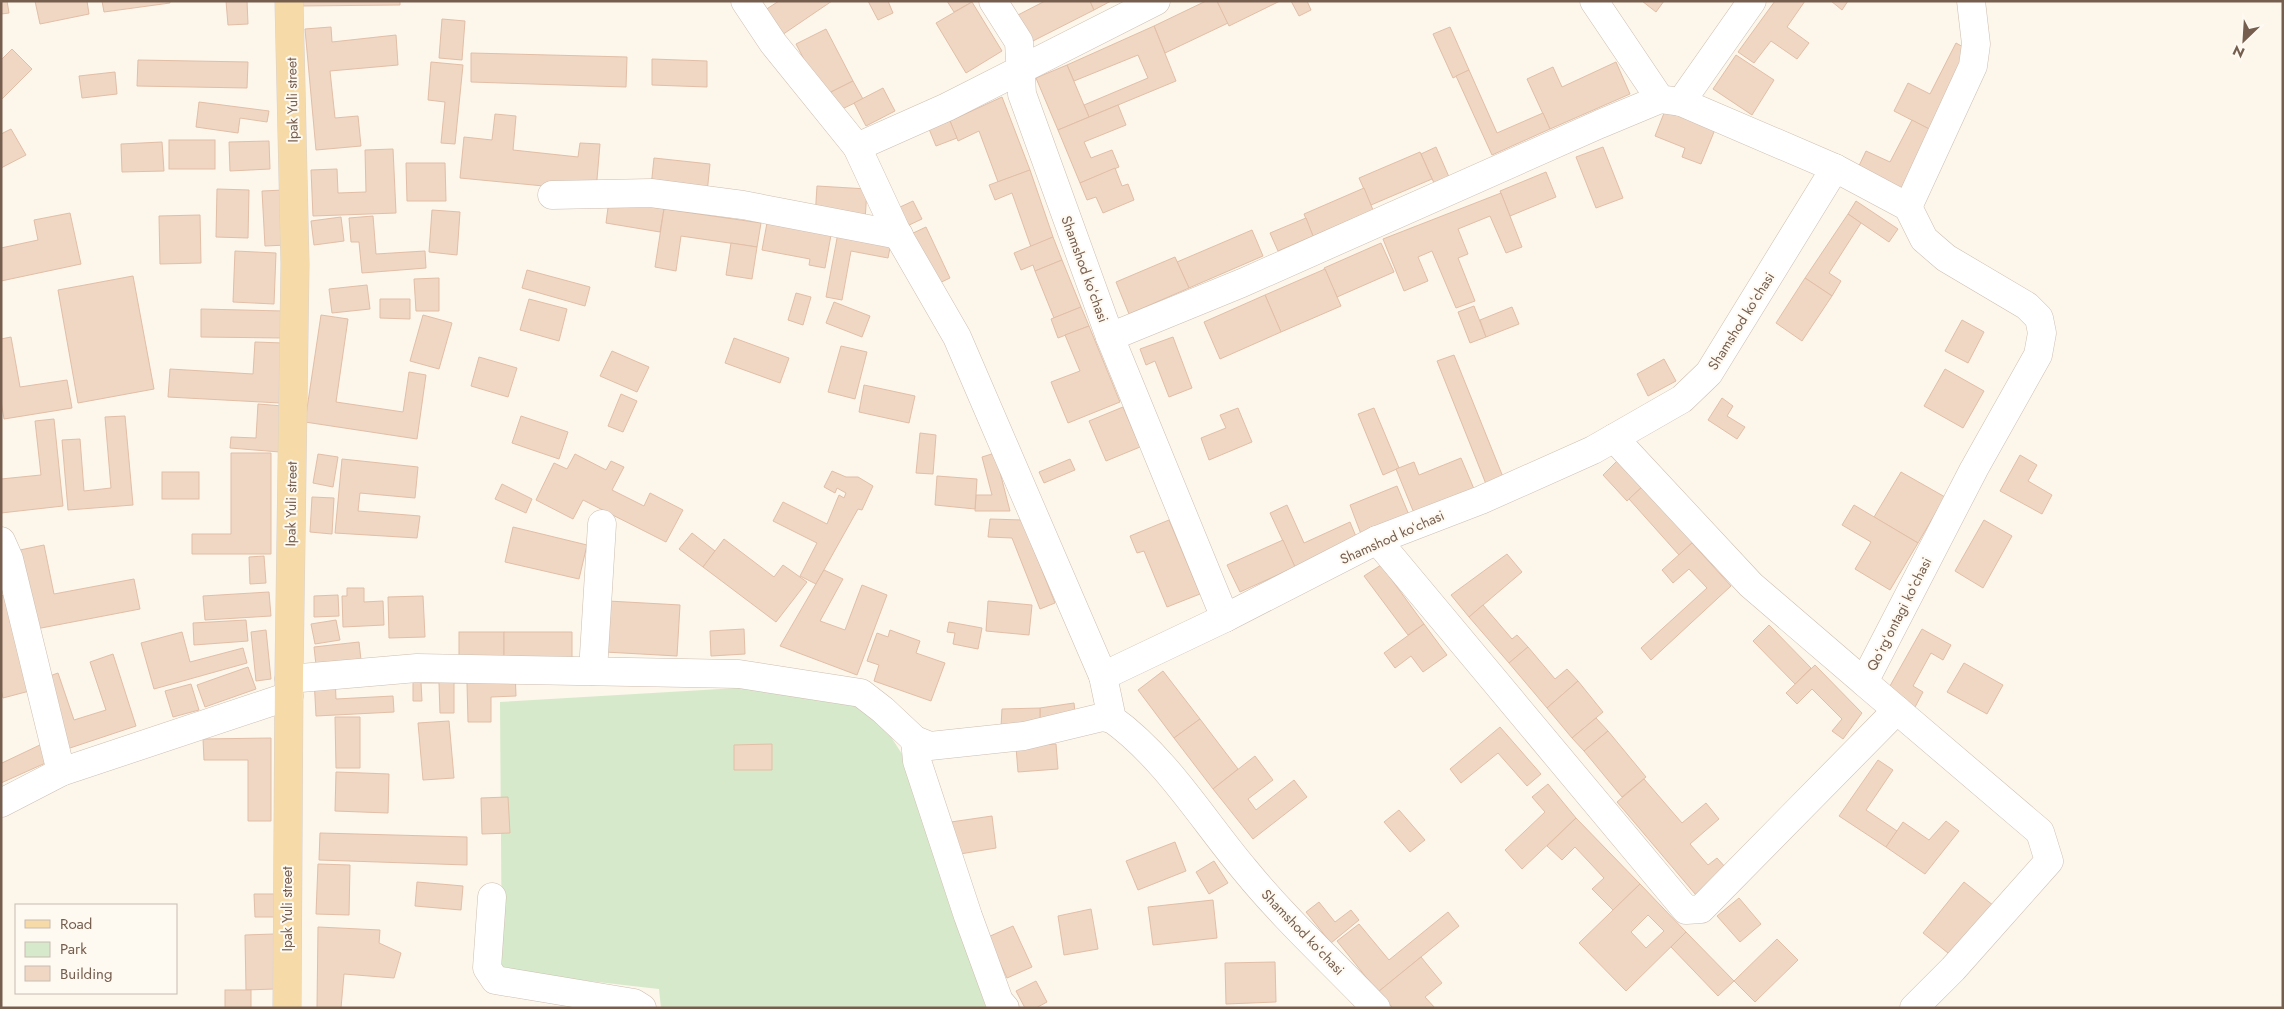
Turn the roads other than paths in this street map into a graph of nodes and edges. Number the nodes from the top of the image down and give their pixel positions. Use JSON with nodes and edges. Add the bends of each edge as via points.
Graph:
{"nodes":[{"id":1,"x":290,"y":1,"type":"edge"},
{"id":2,"x":745,"y":1,"type":"edge"},
{"id":3,"x":993,"y":1,"type":"edge"},
{"id":4,"x":1156,"y":1,"type":"edge"},
{"id":5,"x":1594,"y":1,"type":"edge"},
{"id":6,"x":1752,"y":1,"type":"edge"},
{"id":7,"x":1971,"y":1,"type":"edge"},
{"id":8,"x":1020,"y":70,"type":"junction"},
{"id":9,"x":1671,"y":101,"type":"junction"},
{"id":10,"x":857,"y":147,"type":"junction"},
{"id":11,"x":1835,"y":168,"type":"junction"},
{"id":12,"x":552,"y":195,"type":"dead end"},
{"id":13,"x":1908,"y":207,"type":"junction"},
{"id":14,"x":899,"y":235,"type":"junction"},
{"id":15,"x":1110,"y":337,"type":"junction"},
{"id":16,"x":1614,"y":438,"type":"junction"},
{"id":17,"x":602,"y":524,"type":"dead end"},
{"id":18,"x":1377,"y":540,"type":"junction"},
{"id":19,"x":1,"y":541,"type":"edge"},
{"id":20,"x":1225,"y":618,"type":"junction"},
{"id":21,"x":593,"y":671,"type":"junction"},
{"id":22,"x":1103,"y":676,"type":"junction"},
{"id":23,"x":1864,"y":682,"type":"junction"},
{"id":24,"x":289,"y":688,"type":"junction"},
{"id":25,"x":1897,"y":710,"type":"junction"},
{"id":26,"x":1112,"y":719,"type":"junction"},
{"id":27,"x":915,"y":740,"type":"junction"},
{"id":28,"x":61,"y":772,"type":"junction"},
{"id":29,"x":1,"y":803,"type":"edge"},
{"id":30,"x":492,"y":897,"type":"dead end"},
{"id":31,"x":287,"y":1008,"type":"edge"},
{"id":32,"x":642,"y":1008,"type":"edge"},
{"id":33,"x":1005,"y":1008,"type":"edge"},
{"id":34,"x":1376,"y":1008,"type":"edge"},
{"id":35,"x":1914,"y":1008,"type":"edge"}],
"edges":[{"from":1,"to":24,"type":"main road","name":"Ipak Yuli street","via":[[295,264]]},
{"from":2,"to":10,"type":"street","via":[[773,43]]},
{"from":3,"to":8,"type":"street","name":"Shamshod koʻchasi","via":[[1019,42]]},
{"from":4,"to":8,"type":"street"},
{"from":5,"to":9,"type":"street"},
{"from":6,"to":9,"type":"street"},
{"from":7,"to":13,"type":"street","via":[[1976,44],[1973,66]]},
{"from":8,"to":10,"type":"street"},
{"from":8,"to":15,"type":"street","name":"Shamshod koʻchasi","via":[[1022,94]]},
{"from":9,"to":11,"type":"street"},
{"from":9,"to":15,"type":"street","via":[[1591,128],[1242,283]]},
{"from":10,"to":14,"type":"street"},
{"from":11,"to":13,"type":"street"},
{"from":11,"to":16,"type":"street","name":"Shamshod koʻchasi","via":[[1709,374],[1682,399]]},
{"from":12,"to":14,"type":"street","via":[[651,193],[743,205]]},
{"from":13,"to":23,"type":"street","name":"Qoʻrgʻontagi koʻchasi","via":[[1924,239],[1946,258],[2027,306],[2039,318],[2042,332],[2038,355],[1974,469]]},
{"from":14,"to":22,"type":"street","via":[[956,338]]},
{"from":15,"to":20,"type":"street","name":"Shamshod koʻchasi"},
{"from":16,"to":18,"type":"street","name":"Shamshod koʻchasi","via":[[1481,500]]},
{"from":16,"to":23,"type":"street","via":[[1750,585]]},
{"from":17,"to":21,"type":"street"},
{"from":18,"to":20,"type":"street","name":"Shamshod koʻchasi"},
{"from":18,"to":25,"type":"street","via":[[1686,910],[1701,908]]},
{"from":19,"to":28,"type":"street","via":[[9,559]]},
{"from":20,"to":22,"type":"street","name":"Shamshod koʻchasi"},
{"from":21,"to":24,"type":"street","via":[[417,668]]},
{"from":21,"to":27,"type":"street","via":[[739,674],[861,693]]},
{"from":22,"to":26,"type":"street"},
{"from":23,"to":25,"type":"street","name":"Qoʻrgʻontagi koʻchasi"},
{"from":24,"to":28,"type":"street"},
{"from":24,"to":31,"type":"main road","name":"Ipak Yuli street"},
{"from":25,"to":35,"type":"street","name":"Qoʻrgʻontagi koʻchasi","via":[[2040,832],[2049,861],[1954,969]]},
{"from":26,"to":27,"type":"street","via":[[1103,717],[1024,736],[930,746]]},
{"from":26,"to":34,"type":"street","name":"Shamshod koʻchasi","via":[[1129,731],[1172,777],[1270,900]]},
{"from":27,"to":33,"type":"street","via":[[917,761],[968,916]]},
{"from":28,"to":29,"type":"street"},
{"from":30,"to":32,"type":"street","via":[[487,968],[495,980],[634,1003]]}]}
